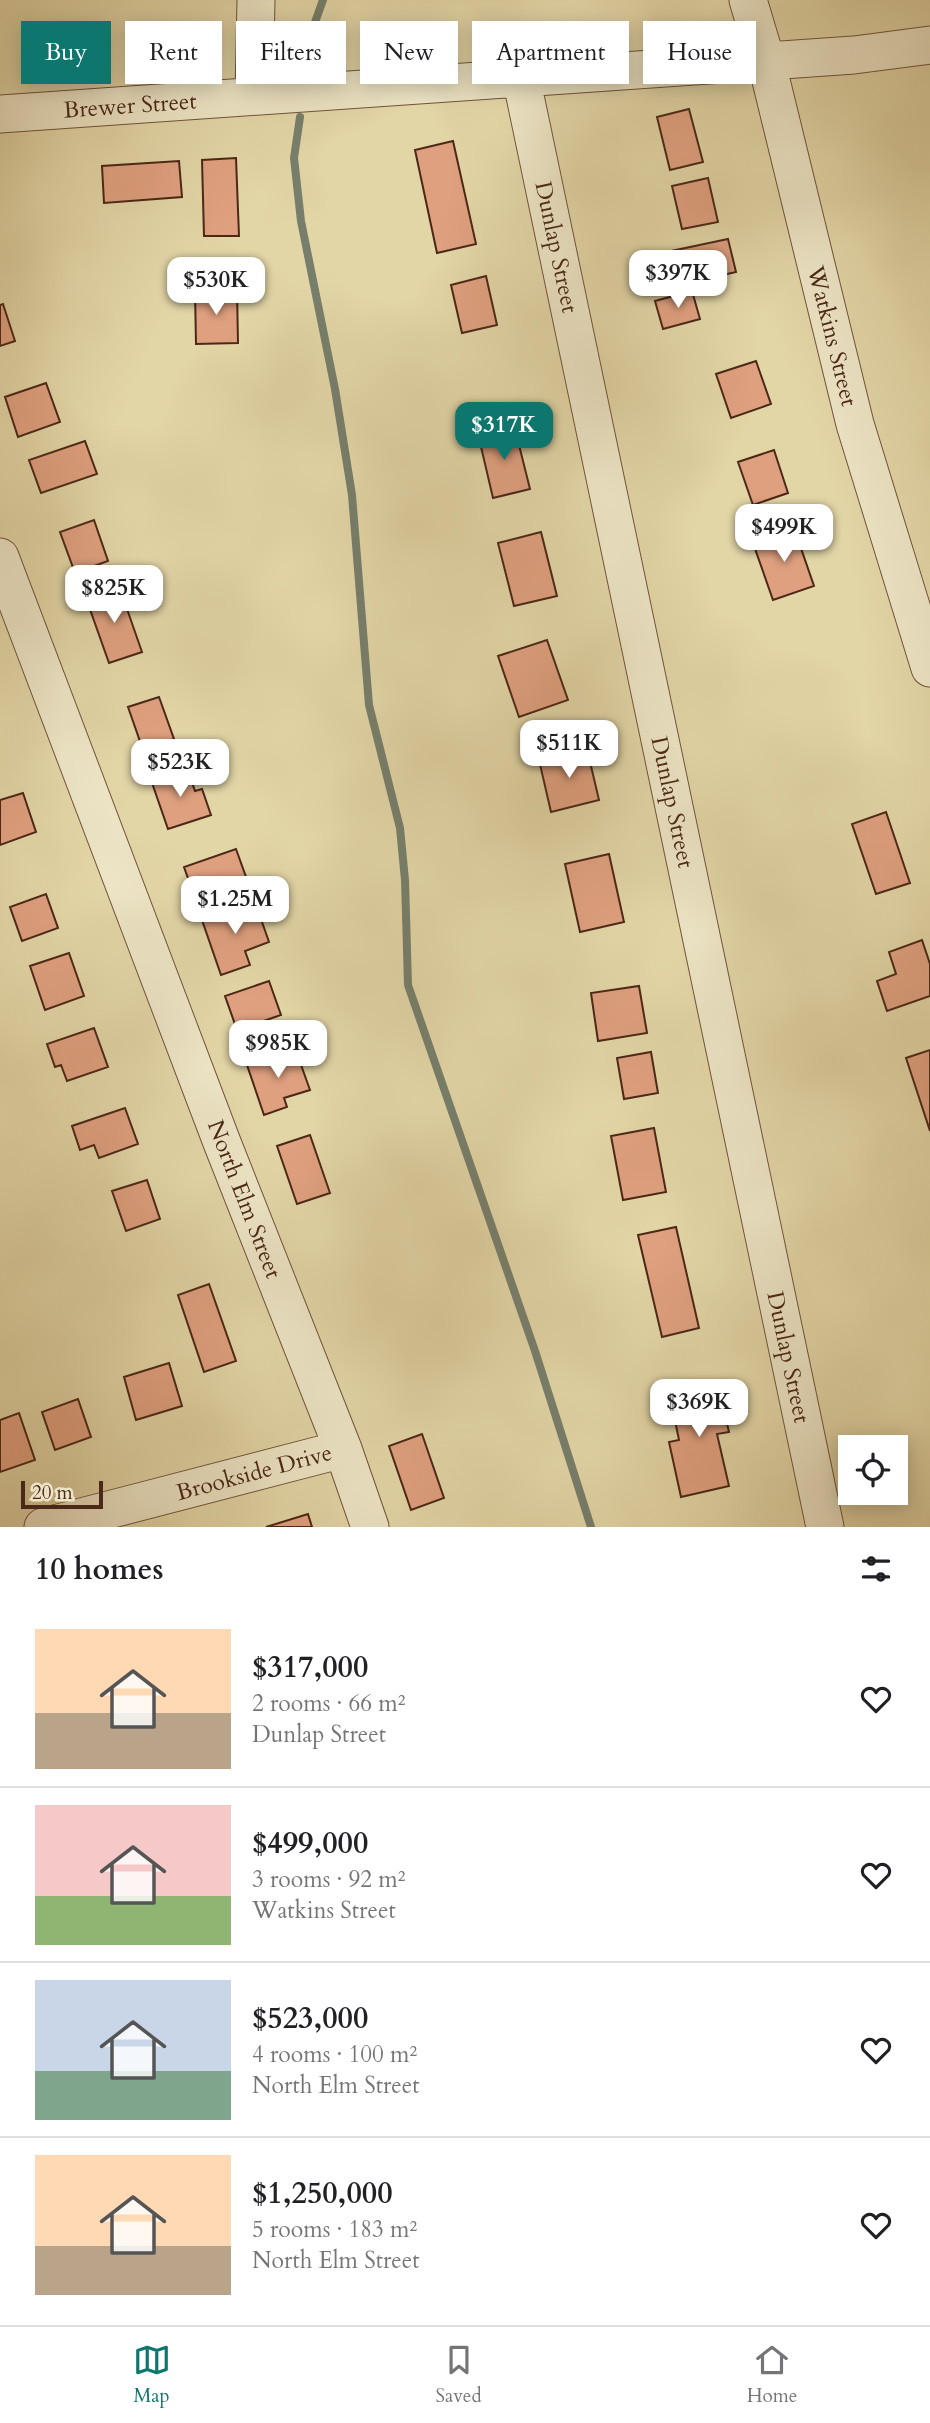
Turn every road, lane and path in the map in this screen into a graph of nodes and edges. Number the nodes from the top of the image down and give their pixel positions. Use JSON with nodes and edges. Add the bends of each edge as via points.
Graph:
{"nodes":[{"id":1,"x":256,"y":0,"type":"edge"},
{"id":2,"x":748,"y":0,"type":"edge"},
{"id":3,"x":930,"y":45,"type":"edge"},
{"id":4,"x":765,"y":60,"type":"junction"},
{"id":5,"x":629,"y":69,"type":"edge"},
{"id":6,"x":472,"y":80,"type":"edge"},
{"id":7,"x":522,"y":84,"type":"edge"},
{"id":8,"x":254,"y":96,"type":"junction"},
{"id":9,"x":0,"y":114,"type":"edge"},
{"id":10,"x":0,"y":557,"type":"edge"},
{"id":11,"x":927,"y":645,"type":"edge"},
{"id":12,"x":342,"y":1449,"type":"junction"},
{"id":13,"x":43,"y":1527,"type":"edge"},
{"id":14,"x":370,"y":1527,"type":"edge"},
{"id":15,"x":825,"y":1527,"type":"edge"},
{"id":16,"x":852,"y":1527,"type":"edge"}],
"edges":[{"from":1,"to":8,"type":"street"},
{"from":2,"to":4,"type":"street","name":"Watkins Street"},
{"from":3,"to":4,"type":"street","name":"Brewer Street"},
{"from":4,"to":5,"type":"street","name":"Brewer Street"},
{"from":4,"to":11,"type":"street","name":"Watkins Street","via":[[855,424]]},
{"from":6,"to":8,"type":"street","name":"Brewer Street"},
{"from":7,"to":15,"type":"street","name":"Dunlap Street"},
{"from":8,"to":9,"type":"street","name":"Brewer Street"},
{"from":10,"to":12,"type":"street","name":"North Elm Street"},
{"from":12,"to":13,"type":"street","name":"Brookside Drive"},
{"from":12,"to":14,"type":"street","name":"North Elm Street"},
{"from":15,"to":16,"type":"street"}]}
